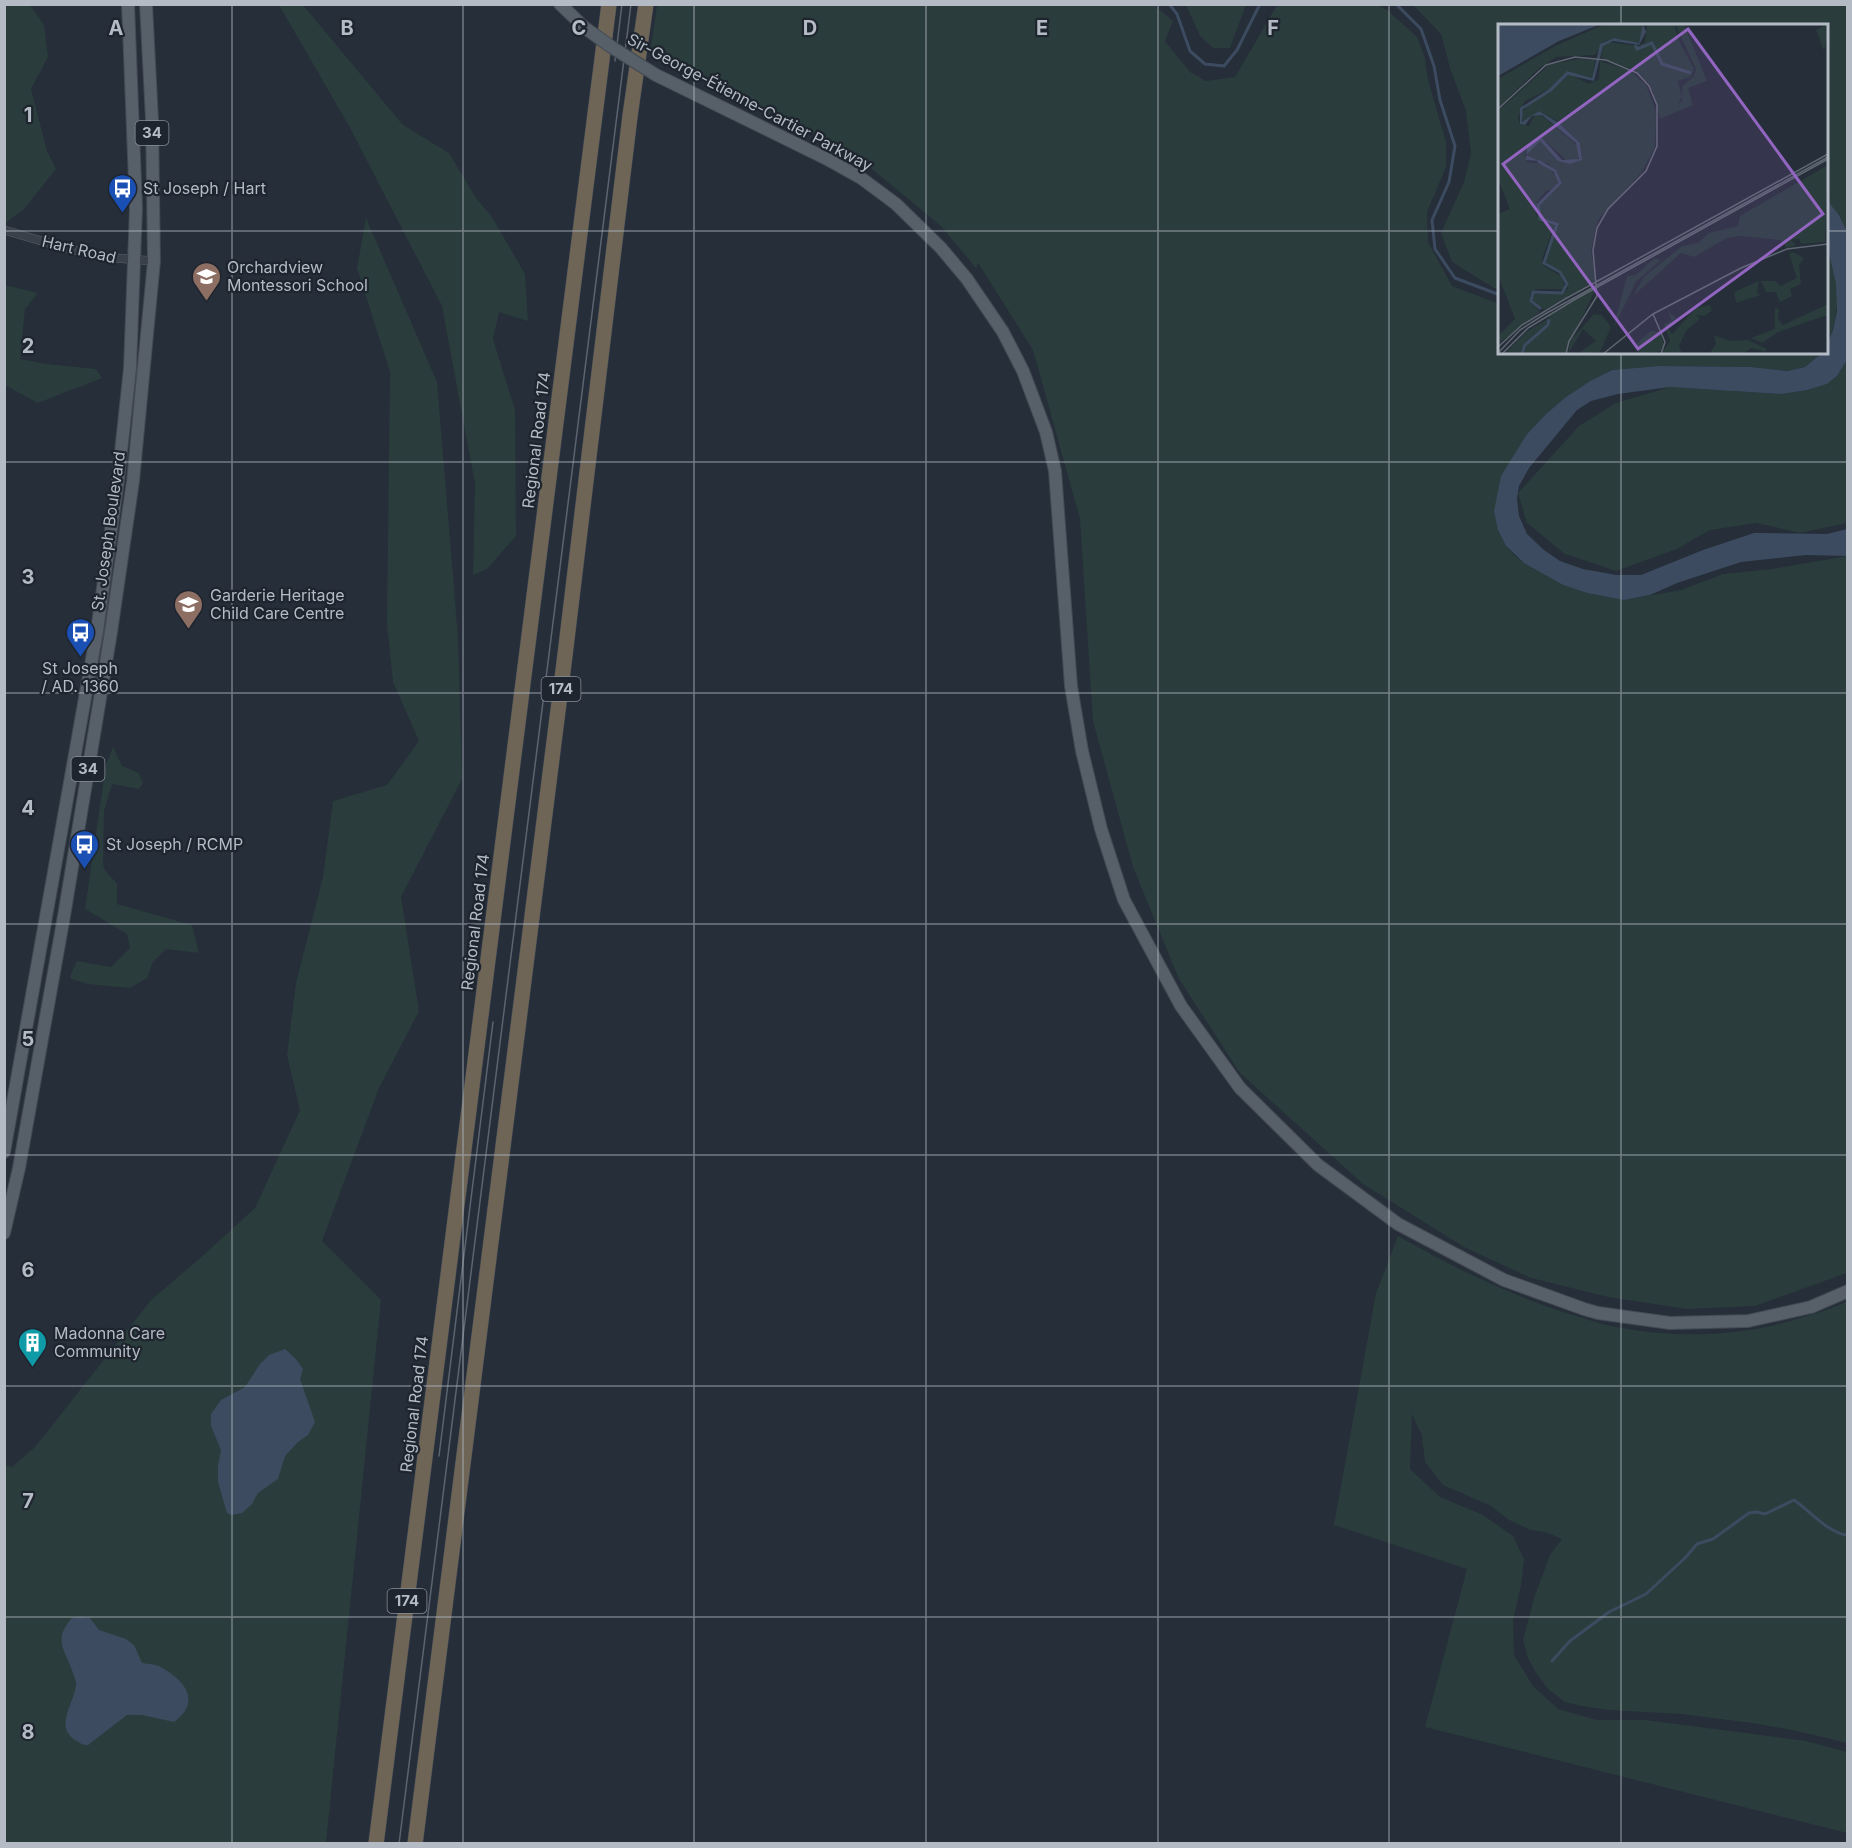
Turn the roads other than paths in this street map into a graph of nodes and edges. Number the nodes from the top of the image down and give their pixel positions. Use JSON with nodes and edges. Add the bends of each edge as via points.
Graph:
{"nodes":[{"id":1,"x":128,"y":4,"type":"edge"},
{"id":2,"x":146,"y":4,"type":"edge"},
{"id":3,"x":560,"y":4,"type":"edge"},
{"id":4,"x":609,"y":4,"type":"edge"},
{"id":5,"x":646,"y":4,"type":"edge"},
{"id":6,"x":4,"y":230,"type":"edge"},
{"id":7,"x":135,"y":260,"type":"junction"},
{"id":8,"x":154,"y":261,"type":"junction"},
{"id":9,"x":118,"y":480,"type":"junction"},
{"id":10,"x":133,"y":481,"type":"junction"},
{"id":11,"x":97,"y":631,"type":"junction"},
{"id":12,"x":111,"y":632,"type":"junction"},
{"id":13,"x":24,"y":1047,"type":"junction"},
{"id":14,"x":41,"y":1048,"type":"junction"},
{"id":15,"x":4,"y":1152,"type":"edge"},
{"id":16,"x":4,"y":1233,"type":"edge"},
{"id":17,"x":1848,"y":1291,"type":"edge"},
{"id":18,"x":376,"y":1844,"type":"edge"},
{"id":19,"x":415,"y":1844,"type":"edge"}],
"edges":[{"from":1,"to":7,"type":"main road","name":"St. Joseph Boulevard","number":"34"},
{"from":2,"to":8,"type":"main road","name":"St. Joseph Boulevard","number":"34"},
{"from":3,"to":17,"type":"main road","name":"Sir-George-Étienne-Cartier Parkway","bridge":true,"via":[[585,28],[656,75],[861,178],[896,204],[941,248],[1004,332],[1046,432],[1055,471],[1071,686],[1101,829],[1124,900],[1176,997],[1240,1088],[1318,1165],[1398,1224],[1504,1280],[1584,1309],[1670,1323],[1748,1321],[1811,1307]]},
{"from":4,"to":18,"type":"highway","name":"Regional Road 174","number":"174"},
{"from":5,"to":19,"type":"highway","number":"174"},
{"from":6,"to":7,"type":"street","name":"Hart Road","via":[[69,249]]},
{"from":7,"to":8,"type":"street","name":"Hart Road"},
{"from":7,"to":9,"type":"main road","name":"St. Joseph Boulevard","number":"34","via":[[130,368]]},
{"from":8,"to":10,"type":"main road","name":"St. Joseph Boulevard","number":"34"},
{"from":9,"to":10,"type":"main road"},
{"from":9,"to":11,"type":"main road","name":"St. Joseph Boulevard","number":"34"},
{"from":10,"to":12,"type":"main road","name":"St. Joseph Boulevard","number":"34"},
{"from":11,"to":12,"type":"main road"},
{"from":11,"to":13,"type":"main road","name":"St. Joseph Boulevard","number":"34"},
{"from":12,"to":14,"type":"main road","name":"St. Joseph Boulevard","number":"34"},
{"from":13,"to":14,"type":"main road"},
{"from":13,"to":15,"type":"main road","name":"St. Joseph Boulevard","number":"34"},
{"from":14,"to":16,"type":"main road","name":"St. Joseph Boulevard","number":"34"}]}
